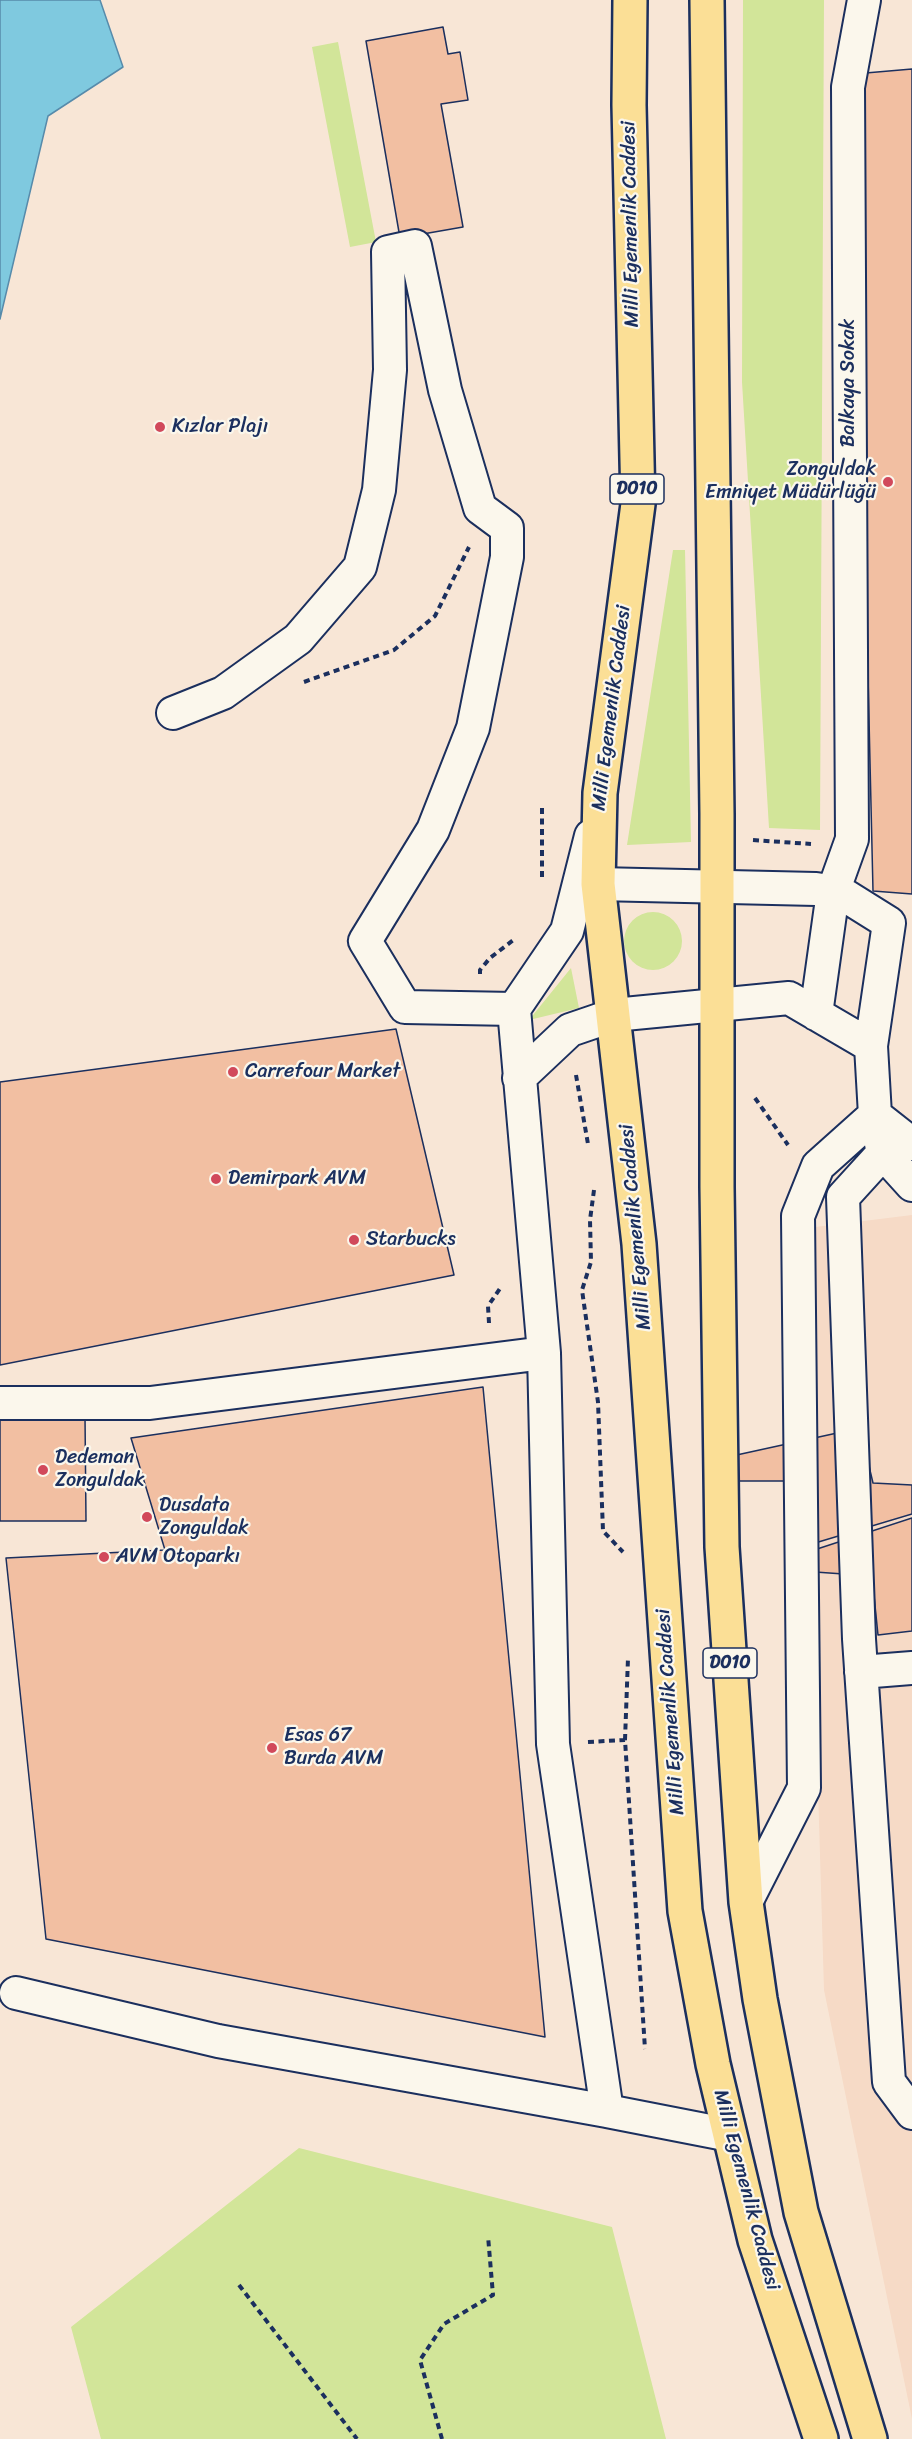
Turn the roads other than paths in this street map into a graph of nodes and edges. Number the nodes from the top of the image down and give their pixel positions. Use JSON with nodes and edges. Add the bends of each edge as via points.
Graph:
{"nodes":[{"id":1,"x":630,"y":0,"type":"edge"},
{"id":2,"x":707,"y":0,"type":"edge"},
{"id":3,"x":864,"y":0,"type":"edge"},
{"id":4,"x":173,"y":713,"type":"dead end"},
{"id":5,"x":600,"y":793,"type":"junction"},
{"id":6,"x":598,"y":884,"type":"junction"},
{"id":7,"x":718,"y":886,"type":"junction"},
{"id":8,"x":833,"y":892,"type":"junction"},
{"id":9,"x":567,"y":931,"type":"junction"},
{"id":10,"x":717,"y":1005,"type":"junction"},
{"id":11,"x":514,"y":1009,"type":"junction"},
{"id":12,"x":816,"y":1014,"type":"junction"},
{"id":13,"x":614,"y":1015,"type":"junction"},
{"id":14,"x":871,"y":1046,"type":"junction"},
{"id":15,"x":519,"y":1078,"type":"junction"},
{"id":16,"x":875,"y":1115,"type":"junction"},
{"id":17,"x":898,"y":1148,"type":"edge"},
{"id":18,"x":912,"y":1185,"type":"edge"},
{"id":19,"x":544,"y":1353,"type":"junction"},
{"id":20,"x":0,"y":1403,"type":"edge"},
{"id":21,"x":912,"y":1668,"type":"edge"},
{"id":22,"x":861,"y":1672,"type":"junction"},
{"id":23,"x":746,"y":1902,"type":"junction"},
{"id":24,"x":16,"y":1993,"type":"dead end"},
{"id":25,"x":607,"y":2111,"type":"junction"},
{"id":26,"x":912,"y":2113,"type":"edge"},
{"id":27,"x":730,"y":2135,"type":"junction"},
{"id":28,"x":820,"y":2439,"type":"edge"},
{"id":29,"x":870,"y":2439,"type":"edge"}],
"edges":[{"from":1,"to":5,"type":"highway","name":"Milli Egemenlik Caddesi","number":"D010","via":[[638,504]]},
{"from":2,"to":7,"type":"highway","number":"D010"},
{"from":3,"to":8,"type":"street","name":"Balkaya Sokak","via":[[848,87],[852,839]]},
{"from":4,"to":11,"type":"street","via":[[223,693],[298,639],[360,567],[379,490],[390,370],[388,252],[415,246],[445,390],[480,508],[507,528],[507,557],[473,728],[433,830],[365,942],[405,1007]]},
{"from":5,"to":6,"type":"highway","name":"Milli Egemenlik Caddesi","number":"D010"},
{"from":5,"to":9,"type":"street"},
{"from":6,"to":7,"type":"street"},
{"from":6,"to":9,"type":"street"},
{"from":6,"to":13,"type":"highway","name":"Milli Egemenlik Caddesi","number":"D010"},
{"from":7,"to":8,"type":"street"},
{"from":7,"to":10,"type":"highway","number":"D010"},
{"from":8,"to":12,"type":"street"},
{"from":8,"to":14,"type":"street","via":[[860,903],[889,923]]},
{"from":9,"to":11,"type":"street"},
{"from":10,"to":12,"type":"street","via":[[789,998]]},
{"from":10,"to":13,"type":"street"},
{"from":10,"to":23,"type":"highway","number":"D010","via":[[722,1547]]},
{"from":11,"to":15,"type":"street"},
{"from":12,"to":14,"type":"street"},
{"from":13,"to":15,"type":"street","via":[[570,1030]]},
{"from":13,"to":27,"type":"highway","name":"Milli Egemenlik Caddesi","number":"D010","via":[[639,1244],[685,1911]]},
{"from":14,"to":16,"type":"street"},
{"from":15,"to":19,"type":"street"},
{"from":16,"to":17,"type":"street"},
{"from":16,"to":23,"type":"street","via":[[818,1166],[798,1216],[804,1788]]},
{"from":17,"to":18,"type":"street"},
{"from":17,"to":22,"type":"street","via":[[843,1197]]},
{"from":19,"to":20,"type":"street","via":[[150,1403]]},
{"from":19,"to":25,"type":"street","via":[[553,1744]]},
{"from":21,"to":22,"type":"street"},
{"from":22,"to":26,"type":"street","via":[[889,2082]]},
{"from":23,"to":29,"type":"highway","number":"D010","via":[[760,1999],[801,2212]]},
{"from":24,"to":25,"type":"street","via":[[218,2041]]},
{"from":25,"to":27,"type":"street"},
{"from":27,"to":28,"type":"highway","name":"Milli Egemenlik Caddesi","number":"D010","via":[[755,2240]]}]}
